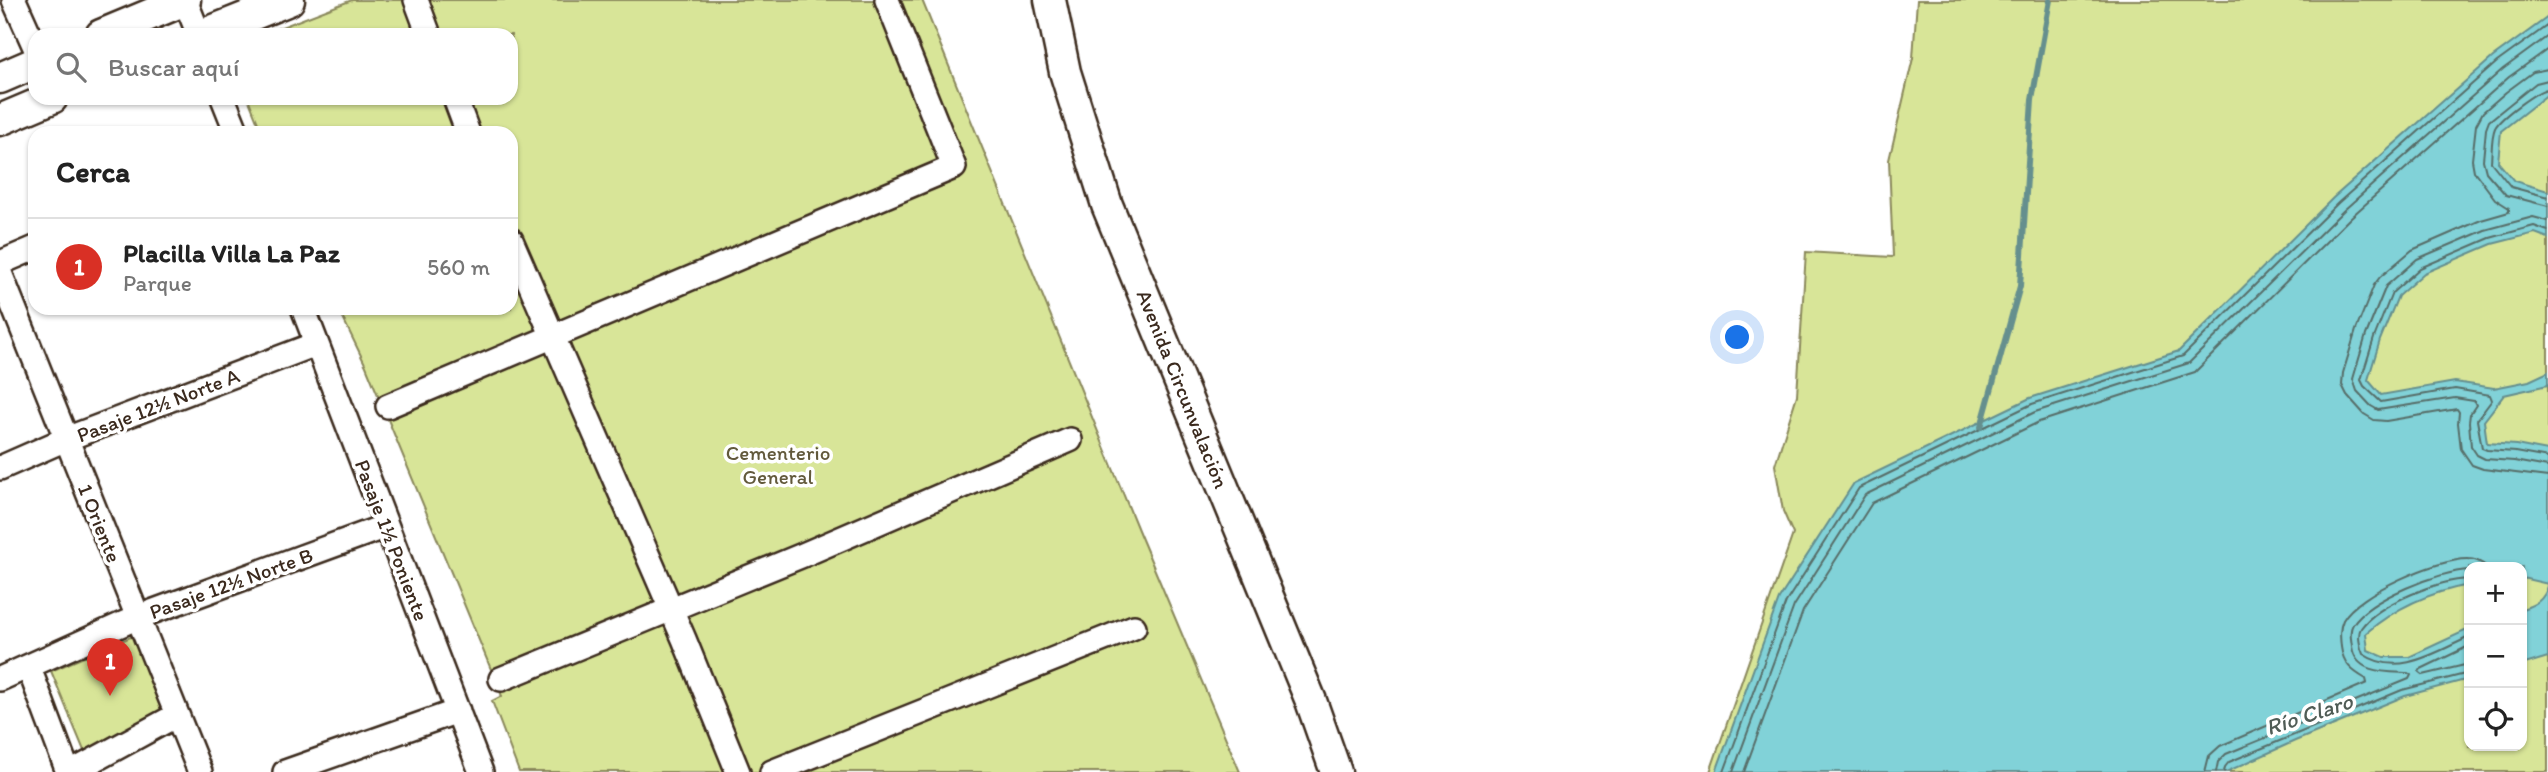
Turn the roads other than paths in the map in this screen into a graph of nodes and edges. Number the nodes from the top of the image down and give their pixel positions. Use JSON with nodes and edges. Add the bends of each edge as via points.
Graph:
{"nodes":[{"id":1,"x":14,"y":0,"type":"edge"},
{"id":2,"x":185,"y":0,"type":"edge"},
{"id":3,"x":289,"y":0,"type":"edge"},
{"id":4,"x":416,"y":0,"type":"edge"},
{"id":5,"x":887,"y":0,"type":"edge"},
{"id":6,"x":1050,"y":0,"type":"edge"},
{"id":7,"x":118,"y":28,"type":"edge"},
{"id":8,"x":197,"y":28,"type":"edge"},
{"id":9,"x":218,"y":28,"type":"edge"},
{"id":10,"x":426,"y":28,"type":"edge"},
{"id":11,"x":28,"y":31,"type":"edge"},
{"id":12,"x":28,"y":66,"type":"edge"},
{"id":13,"x":0,"y":78,"type":"edge"},
{"id":14,"x":35,"y":105,"type":"edge"},
{"id":15,"x":226,"y":105,"type":"edge"},
{"id":16,"x":457,"y":105,"type":"edge"},
{"id":17,"x":0,"y":120,"type":"edge"},
{"id":18,"x":234,"y":126,"type":"edge"},
{"id":19,"x":465,"y":126,"type":"edge"},
{"id":20,"x":28,"y":251,"type":"edge"},
{"id":21,"x":518,"y":256,"type":"edge"},
{"id":22,"x":0,"y":263,"type":"edge"},
{"id":23,"x":0,"y":273,"type":"edge"},
{"id":24,"x":306,"y":315,"type":"edge"},
{"id":25,"x":8,"y":318,"type":"edge"},
{"id":26,"x":554,"y":337,"type":"junction"},
{"id":27,"x":316,"y":344,"type":"junction"},
{"id":28,"x":388,"y":406,"type":"dead end"},
{"id":29,"x":66,"y":439,"type":"junction"},
{"id":30,"x":1070,"y":440,"type":"dead end"},
{"id":31,"x":0,"y":468,"type":"edge"},
{"id":32,"x":386,"y":526,"type":"junction"},
{"id":33,"x":671,"y":610,"type":"junction"},
{"id":34,"x":138,"y":618,"type":"junction"},
{"id":35,"x":1134,"y":626,"type":"dead end"},
{"id":36,"x":29,"y":668,"type":"junction"},
{"id":37,"x":0,"y":679,"type":"edge"},
{"id":38,"x":501,"y":679,"type":"dead end"},
{"id":39,"x":457,"y":711,"type":"junction"},
{"id":40,"x":177,"y":715,"type":"junction"},
{"id":41,"x":333,"y":765,"type":"edge"},
{"id":42,"x":70,"y":772,"type":"edge"},
{"id":43,"x":200,"y":772,"type":"edge"},
{"id":44,"x":285,"y":772,"type":"edge"},
{"id":45,"x":481,"y":772,"type":"edge"},
{"id":46,"x":738,"y":772,"type":"edge"},
{"id":47,"x":772,"y":772,"type":"edge"},
{"id":48,"x":1336,"y":772,"type":"edge"}],
"edges":[{"from":1,"to":11,"type":"street"},
{"from":2,"to":7,"type":"main road"},
{"from":2,"to":8,"type":"street"},
{"from":3,"to":9,"type":"main road"},
{"from":4,"to":10,"type":"street"},
{"from":5,"to":26,"type":"street","via":[[954,167]]},
{"from":6,"to":48,"type":"main road","name":"Avenida Circunvalación","via":[[1065,72],[1107,205]]},
{"from":12,"to":13,"type":"main road"},
{"from":14,"to":17,"type":"main road"},
{"from":15,"to":18,"type":"street"},
{"from":16,"to":19,"type":"street"},
{"from":20,"to":22,"type":"street"},
{"from":21,"to":26,"type":"street"},
{"from":23,"to":25,"type":"street","name":"1 Oriente"},
{"from":24,"to":27,"type":"street","name":"Pasaje 1½ Poniente"},
{"from":25,"to":29,"type":"street","name":"1 Oriente"},
{"from":26,"to":28,"type":"street"},
{"from":26,"to":33,"type":"street"},
{"from":27,"to":29,"type":"street","name":"Pasaje 12½ Norte A"},
{"from":27,"to":32,"type":"street","name":"Pasaje 1½ Poniente"},
{"from":29,"to":31,"type":"street","name":"Pasaje 12½ Norte A"},
{"from":29,"to":34,"type":"street","name":"1 Oriente"},
{"from":30,"to":33,"type":"street"},
{"from":32,"to":34,"type":"street","name":"Pasaje 12½ Norte B"},
{"from":32,"to":39,"type":"street","name":"Pasaje 1½ Poniente"},
{"from":33,"to":38,"type":"street"},
{"from":33,"to":46,"type":"street"},
{"from":34,"to":36,"type":"street","name":"Pasaje 12½ Norte B"},
{"from":34,"to":40,"type":"street","name":"1 Oriente"},
{"from":35,"to":47,"type":"street"},
{"from":36,"to":37,"type":"street","name":"Pasaje 12½ Norte B"},
{"from":36,"to":42,"type":"street"},
{"from":39,"to":41,"type":"street"},
{"from":39,"to":45,"type":"street","name":"Pasaje 1½ Poniente"},
{"from":40,"to":42,"type":"street"},
{"from":40,"to":43,"type":"street","name":"1 Oriente"},
{"from":41,"to":44,"type":"street"}]}
